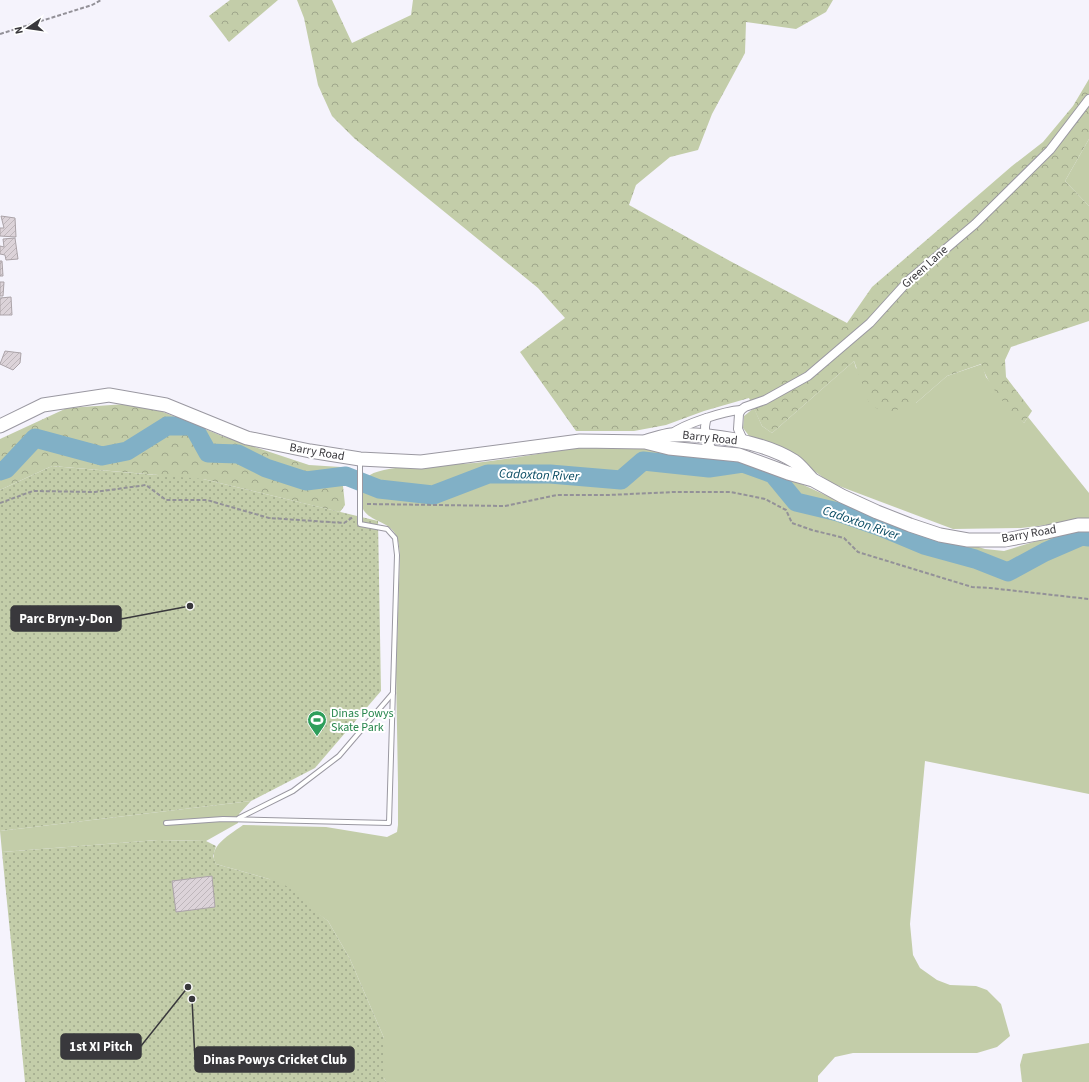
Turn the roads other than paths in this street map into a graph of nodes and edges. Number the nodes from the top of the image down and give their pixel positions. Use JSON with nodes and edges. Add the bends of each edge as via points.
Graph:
{"nodes":[{"id":1,"x":1089,"y":99,"type":"edge"},
{"id":2,"x":741,"y":410,"type":"junction"},
{"id":3,"x":707,"y":418,"type":"junction"},
{"id":4,"x":0,"y":426,"type":"edge"},
{"id":5,"x":669,"y":435,"type":"junction"},
{"id":6,"x":706,"y":436,"type":"junction"},
{"id":7,"x":645,"y":442,"type":"junction"},
{"id":8,"x":744,"y":442,"type":"junction"},
{"id":9,"x":714,"y":452,"type":"junction"},
{"id":10,"x":360,"y":460,"type":"junction"},
{"id":11,"x":813,"y":480,"type":"junction"},
{"id":12,"x":1089,"y":524,"type":"edge"},
{"id":13,"x":393,"y":693,"type":"junction"},
{"id":14,"x":237,"y":819,"type":"junction"},
{"id":15,"x":166,"y":823,"type":"dead end"}],
"edges":[{"from":1,"to":2,"type":"street","name":"Green Lane","via":[[1050,150],[975,224],[909,280],[870,323],[808,376]]},
{"from":2,"to":3,"type":"street","name":"Green Lane"},
{"from":2,"to":8,"type":"street","via":[[738,429]]},
{"from":3,"to":5,"type":"street","name":"Green Lane","via":[[677,429]]},
{"from":3,"to":6,"type":"street","via":[[704,425]]},
{"from":4,"to":10,"type":"main road","name":"Barry Road","via":[[43,405],[109,395],[166,405],[247,438]]},
{"from":5,"to":6,"type":"main road","name":"Barry Road"},
{"from":5,"to":7,"type":"main road","name":"Barry Road"},
{"from":6,"to":8,"type":"main road","name":"Barry Road"},
{"from":6,"to":9,"type":"street"},
{"from":7,"to":9,"type":"main road","name":"Barry Road","via":[[669,448]]},
{"from":7,"to":10,"type":"main road","name":"Barry Road","via":[[580,441],[420,462]]},
{"from":8,"to":11,"type":"main road","name":"Barry Road","via":[[794,461]]},
{"from":9,"to":11,"type":"main road","name":"Barry Road","via":[[739,455]]},
{"from":10,"to":13,"type":"lane","via":[[360,524],[387,529],[395,538],[397,555]]},
{"from":11,"to":12,"type":"main road","name":"Barry Road","via":[[910,526],[968,540],[1005,540]]},
{"from":13,"to":14,"type":"lane","via":[[339,756],[293,791]]},
{"from":13,"to":14,"type":"lane","via":[[390,823]]},
{"from":14,"to":15,"type":"lane"}]}
